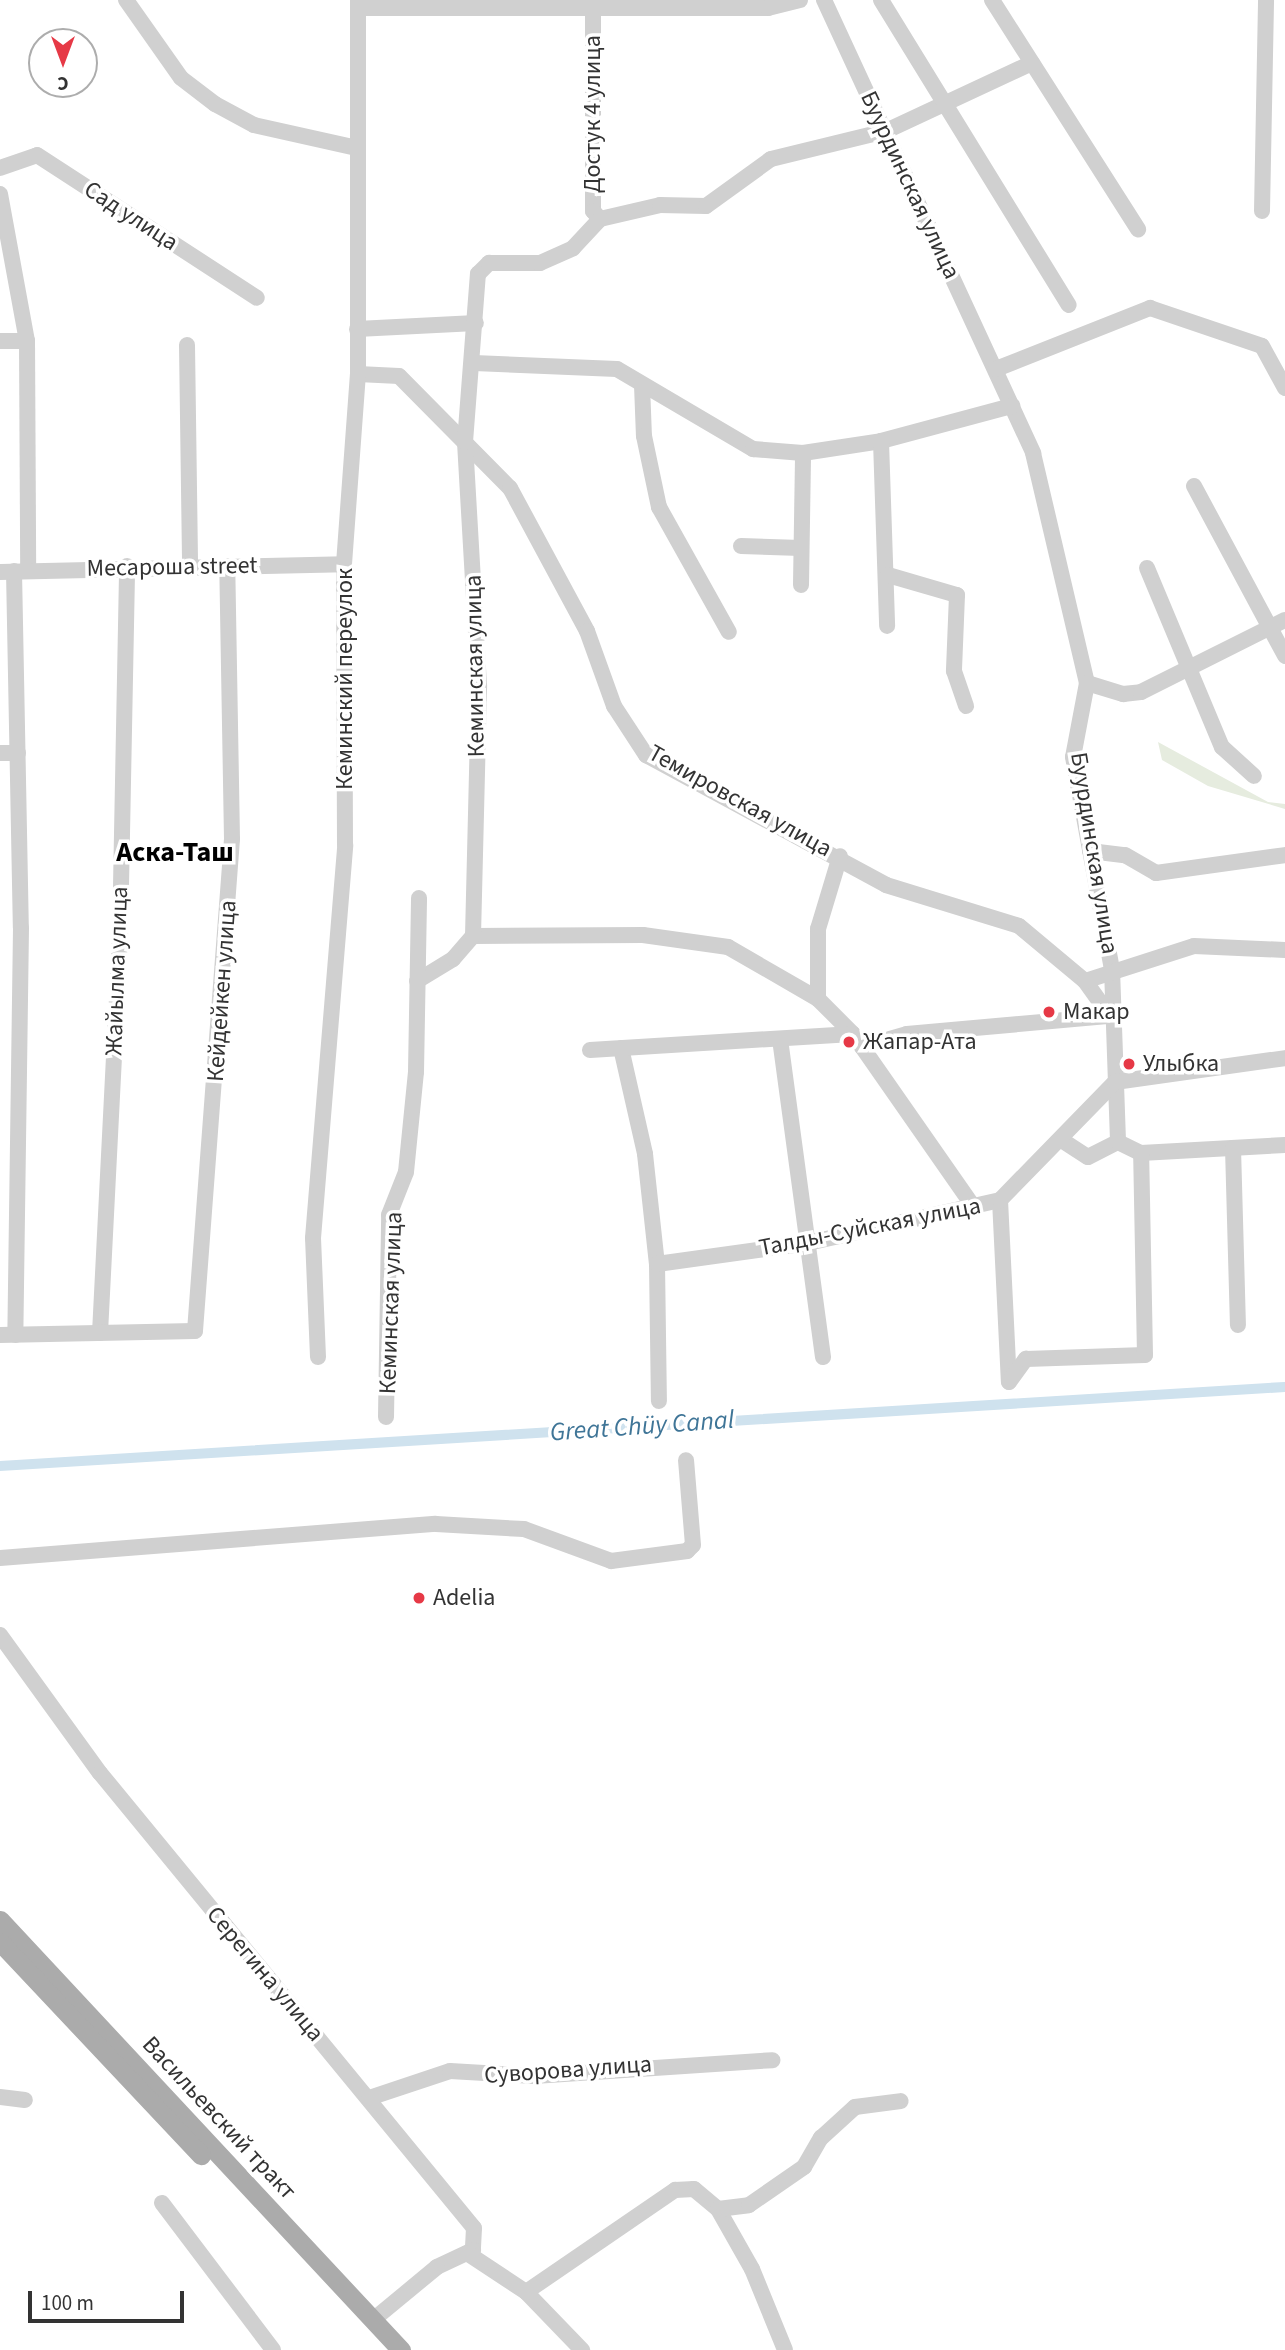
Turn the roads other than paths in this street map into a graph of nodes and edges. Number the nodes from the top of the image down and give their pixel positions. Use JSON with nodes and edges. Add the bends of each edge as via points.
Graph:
{"nodes":[{"id":1,"x":126,"y":0,"type":"edge"},
{"id":2,"x":800,"y":0,"type":"edge"},
{"id":3,"x":824,"y":0,"type":"edge"},
{"id":4,"x":881,"y":0,"type":"edge"},
{"id":5,"x":992,"y":0,"type":"edge"},
{"id":6,"x":1266,"y":0,"type":"edge"},
{"id":7,"x":358,"y":4,"type":"edge"},
{"id":8,"x":593,"y":4,"type":"edge"},
{"id":9,"x":1032,"y":63,"type":"junction"},
{"id":10,"x":941,"y":106,"type":"junction"},
{"id":11,"x":886,"y":131,"type":"junction"},
{"id":12,"x":357,"y":148,"type":"junction"},
{"id":13,"x":0,"y":168,"type":"edge"},
{"id":14,"x":1,"y":199,"type":"edge"},
{"id":15,"x":1262,"y":211,"type":"dead end"},
{"id":16,"x":600,"y":219,"type":"junction"},
{"id":17,"x":1138,"y":229,"type":"dead end"},
{"id":18,"x":257,"y":298,"type":"dead end"},
{"id":19,"x":1069,"y":305,"type":"dead end"},
{"id":20,"x":476,"y":323,"type":"junction"},
{"id":21,"x":357,"y":329,"type":"junction"},
{"id":22,"x":0,"y":341,"type":"edge"},
{"id":23,"x":26,"y":341,"type":"junction"},
{"id":24,"x":187,"y":345,"type":"dead end"},
{"id":25,"x":474,"y":363,"type":"junction"},
{"id":26,"x":996,"y":369,"type":"junction"},
{"id":27,"x":358,"y":374,"type":"junction"},
{"id":28,"x":642,"y":385,"type":"junction"},
{"id":29,"x":1285,"y":388,"type":"edge"},
{"id":30,"x":1012,"y":406,"type":"junction"},
{"id":31,"x":881,"y":441,"type":"junction"},
{"id":32,"x":465,"y":442,"type":"junction"},
{"id":33,"x":803,"y":453,"type":"junction"},
{"id":34,"x":1194,"y":486,"type":"dead end"},
{"id":35,"x":741,"y":547,"type":"dead end"},
{"id":36,"x":802,"y":548,"type":"junction"},
{"id":37,"x":344,"y":564,"type":"junction"},
{"id":38,"x":127,"y":566,"type":"junction"},
{"id":39,"x":190,"y":566,"type":"junction"},
{"id":40,"x":227,"y":566,"type":"junction"},
{"id":41,"x":1147,"y":568,"type":"dead end"},
{"id":42,"x":14,"y":571,"type":"edge"},
{"id":43,"x":888,"y":575,"type":"junction"},
{"id":44,"x":801,"y":585,"type":"dead end"},
{"id":45,"x":1285,"y":620,"type":"edge"},
{"id":46,"x":887,"y":626,"type":"dead end"},
{"id":47,"x":1269,"y":628,"type":"junction"},
{"id":48,"x":729,"y":632,"type":"dead end"},
{"id":49,"x":1285,"y":656,"type":"edge"},
{"id":50,"x":1189,"y":673,"type":"junction"},
{"id":51,"x":1087,"y":683,"type":"junction"},
{"id":52,"x":965,"y":706,"type":"dead end"},
{"id":53,"x":0,"y":753,"type":"edge"},
{"id":54,"x":18,"y":753,"type":"junction"},
{"id":55,"x":1254,"y":776,"type":"dead end"},
{"id":56,"x":1090,"y":850,"type":"junction"},
{"id":57,"x":1285,"y":855,"type":"edge"},
{"id":58,"x":840,"y":856,"type":"junction"},
{"id":59,"x":419,"y":898,"type":"dead end"},
{"id":60,"x":473,"y":936,"type":"junction"},
{"id":61,"x":1285,"y":950,"type":"edge"},
{"id":62,"x":1112,"y":969,"type":"junction"},
{"id":63,"x":417,"y":981,"type":"junction"},
{"id":64,"x":1085,"y":981,"type":"junction"},
{"id":65,"x":818,"y":999,"type":"junction"},
{"id":66,"x":1110,"y":1016,"type":"junction"},
{"id":67,"x":780,"y":1039,"type":"junction"},
{"id":68,"x":858,"y":1041,"type":"junction"},
{"id":69,"x":621,"y":1048,"type":"junction"},
{"id":70,"x":590,"y":1050,"type":"dead end"},
{"id":71,"x":1285,"y":1058,"type":"edge"},
{"id":72,"x":1115,"y":1082,"type":"junction"},
{"id":73,"x":1060,"y":1139,"type":"junction"},
{"id":74,"x":1118,"y":1142,"type":"junction"},
{"id":75,"x":1285,"y":1145,"type":"edge"},
{"id":76,"x":1233,"y":1148,"type":"junction"},
{"id":77,"x":1140,"y":1153,"type":"junction"},
{"id":78,"x":1000,"y":1200,"type":"junction"},
{"id":79,"x":973,"y":1206,"type":"junction"},
{"id":80,"x":808,"y":1243,"type":"junction"},
{"id":81,"x":657,"y":1264,"type":"junction"},
{"id":82,"x":8,"y":1279,"type":"edge"},
{"id":83,"x":1238,"y":1325,"type":"dead end"},
{"id":84,"x":100,"y":1333,"type":"junction"},
{"id":85,"x":7,"y":1335,"type":"edge"},
{"id":86,"x":318,"y":1357,"type":"dead end"},
{"id":87,"x":823,"y":1357,"type":"dead end"},
{"id":88,"x":659,"y":1401,"type":"dead end"},
{"id":89,"x":386,"y":1417,"type":"dead end"},
{"id":90,"x":686,"y":1460,"type":"dead end"},
{"id":91,"x":0,"y":1558,"type":"edge"},
{"id":92,"x":0,"y":1635,"type":"edge"},
{"id":93,"x":0,"y":1920,"type":"edge"},
{"id":94,"x":0,"y":1942,"type":"edge"},
{"id":95,"x":772,"y":2060,"type":"dead end"},
{"id":96,"x":0,"y":2096,"type":"edge"},
{"id":97,"x":369,"y":2098,"type":"junction"},
{"id":98,"x":25,"y":2100,"type":"dead end"},
{"id":99,"x":901,"y":2101,"type":"dead end"},
{"id":100,"x":162,"y":2203,"type":"dead end"},
{"id":101,"x":718,"y":2209,"type":"junction"},
{"id":102,"x":467,"y":2253,"type":"junction"},
{"id":103,"x":526,"y":2292,"type":"junction"},
{"id":104,"x":373,"y":2320,"type":"junction"},
{"id":105,"x":272,"y":2350,"type":"edge"},
{"id":106,"x":383,"y":2350,"type":"edge"},
{"id":107,"x":401,"y":2350,"type":"edge"},
{"id":108,"x":582,"y":2350,"type":"edge"},
{"id":109,"x":785,"y":2350,"type":"edge"}],
"edges":[{"from":1,"to":12,"type":"street","via":[[181,78],[215,104],[254,125]]},
{"from":2,"to":8,"type":"street","via":[[768,8]]},
{"from":3,"to":11,"type":"street","name":"Буурдинская улица"},
{"from":4,"to":10,"type":"street"},
{"from":5,"to":9,"type":"street"},
{"from":6,"to":15,"type":"street"},
{"from":7,"to":8,"type":"street"},
{"from":7,"to":12,"type":"street","name":"Кеминский переулок"},
{"from":8,"to":16,"type":"street","name":"Достук 4 улица","via":[[593,211]]},
{"from":9,"to":10,"type":"street","name":"Достук 4 улица"},
{"from":9,"to":17,"type":"street"},
{"from":10,"to":11,"type":"street","name":"Достук 4 улица"},
{"from":10,"to":19,"type":"street","via":[[1028,242],[1049,264]]},
{"from":11,"to":16,"type":"street","name":"Достук 4 улица","via":[[771,159],[706,206],[660,205]]},
{"from":11,"to":26,"type":"street","name":"Буурдинская улица"},
{"from":12,"to":21,"type":"street","name":"Кеминский переулок"},
{"from":13,"to":18,"type":"street","name":"Сад улица","via":[[37,155]]},
{"from":14,"to":23,"type":"street"},
{"from":16,"to":20,"type":"street","name":"Кеминская улица","via":[[573,248],[540,263],[482,267]]},
{"from":20,"to":21,"type":"street"},
{"from":20,"to":25,"type":"street","name":"Кеминская улица"},
{"from":21,"to":27,"type":"street","name":"Кеминский переулок"},
{"from":22,"to":23,"type":"street"},
{"from":23,"to":42,"type":"street"},
{"from":24,"to":39,"type":"street"},
{"from":25,"to":28,"type":"street","via":[[617,369]]},
{"from":25,"to":32,"type":"street","name":"Кеминская улица"},
{"from":26,"to":29,"type":"street","via":[[1150,308],[1262,346]]},
{"from":26,"to":30,"type":"street","name":"Буурдинская улица"},
{"from":27,"to":32,"type":"street","name":"Темировская улица","via":[[399,376]]},
{"from":27,"to":37,"type":"street","name":"Кеминский переулок"},
{"from":28,"to":33,"type":"street","via":[[754,449]]},
{"from":28,"to":48,"type":"street","via":[[644,436],[659,507]]},
{"from":30,"to":31,"type":"street"},
{"from":30,"to":51,"type":"street","name":"Буурдинская улица","via":[[1033,453]]},
{"from":31,"to":33,"type":"street"},
{"from":31,"to":43,"type":"street"},
{"from":32,"to":58,"type":"street","name":"Темировская улица","via":[[520,503],[542,556],[587,631],[614,706],[646,755]]},
{"from":32,"to":60,"type":"street","name":"Кеминская улица","via":[[479,685]]},
{"from":33,"to":36,"type":"street"},
{"from":34,"to":47,"type":"street"},
{"from":35,"to":36,"type":"street"},
{"from":36,"to":44,"type":"street"},
{"from":37,"to":40,"type":"street","name":"Месароша street"},
{"from":37,"to":86,"type":"street","name":"Кеминский переулок","via":[[345,845],[313,1238]]},
{"from":38,"to":39,"type":"street","name":"Месароша street"},
{"from":38,"to":42,"type":"street","name":"Месароша street"},
{"from":38,"to":84,"type":"street","name":"Жайылма улица","via":[[120,937]]},
{"from":39,"to":40,"type":"street","name":"Месароша street"},
{"from":40,"to":84,"type":"street","name":"Кейдейкен улица","via":[[232,839],[195,1331]]},
{"from":41,"to":50,"type":"street"},
{"from":42,"to":54,"type":"street"},
{"from":43,"to":46,"type":"street"},
{"from":43,"to":52,"type":"street","via":[[957,596],[954,671]]},
{"from":45,"to":47,"type":"street"},
{"from":47,"to":49,"type":"street"},
{"from":47,"to":50,"type":"street"},
{"from":50,"to":51,"type":"street","via":[[1123,694]]},
{"from":50,"to":55,"type":"street","via":[[1222,747]]},
{"from":51,"to":56,"type":"street","name":"Буурдинская улица","via":[[1073,757]]},
{"from":53,"to":54,"type":"street"},
{"from":54,"to":82,"type":"street"},
{"from":56,"to":57,"type":"street","via":[[1125,855],[1156,873]]},
{"from":56,"to":62,"type":"street","name":"Буурдинская улица"},
{"from":58,"to":64,"type":"street","name":"Темировская улица","via":[[886,885],[938,905],[1019,926]]},
{"from":58,"to":65,"type":"street","via":[[818,929]]},
{"from":59,"to":63,"type":"street","name":"Кеминская улица"},
{"from":60,"to":63,"type":"street","via":[[453,959]]},
{"from":60,"to":65,"type":"street","via":[[643,935],[728,947]]},
{"from":61,"to":62,"type":"street","via":[[1194,946]]},
{"from":62,"to":64,"type":"street"},
{"from":62,"to":66,"type":"street","name":"Буурдинская улица"},
{"from":63,"to":89,"type":"street","name":"Кеминская улица","via":[[406,1172],[390,1215]]},
{"from":64,"to":66,"type":"street","name":"Темировская улица"},
{"from":65,"to":68,"type":"street"},
{"from":66,"to":68,"type":"street"},
{"from":66,"to":72,"type":"street","name":"Буурдинская улица"},
{"from":67,"to":68,"type":"street"},
{"from":67,"to":69,"type":"street"},
{"from":67,"to":80,"type":"street"},
{"from":68,"to":79,"type":"street"},
{"from":69,"to":70,"type":"street"},
{"from":69,"to":81,"type":"street","via":[[645,1154]]},
{"from":71,"to":72,"type":"street"},
{"from":72,"to":73,"type":"street","name":"Талды-Суйская улица"},
{"from":72,"to":74,"type":"street","name":"Буурдинская улица"},
{"from":73,"to":74,"type":"street","via":[[1088,1157]]},
{"from":73,"to":78,"type":"street","name":"Талды-Суйская улица"},
{"from":74,"to":77,"type":"street"},
{"from":75,"to":76,"type":"street"},
{"from":76,"to":77,"type":"street"},
{"from":76,"to":83,"type":"street"},
{"from":77,"to":78,"type":"street","via":[[1145,1354],[1026,1359],[1009,1382]]},
{"from":78,"to":79,"type":"street","name":"Талды-Суйская улица"},
{"from":79,"to":80,"type":"street","name":"Талды-Суйская улица"},
{"from":80,"to":81,"type":"street","name":"Талды-Суйская улица"},
{"from":80,"to":87,"type":"street"},
{"from":81,"to":88,"type":"street"},
{"from":82,"to":85,"type":"street"},
{"from":84,"to":85,"type":"street"},
{"from":90,"to":91,"type":"street","via":[[694,1545],[687,1551],[611,1561],[524,1530],[436,1524]]},
{"from":92,"to":97,"type":"street","name":"Серегина улица","via":[[100,1773]]},
{"from":93,"to":104,"type":"main road","name":"Васильевский тракт"},
{"from":94,"to":106,"type":"main road","name":"Васильевский тракт"},
{"from":95,"to":97,"type":"street","name":"Суворова улица","via":[[534,2076],[450,2071]]},
{"from":96,"to":98,"type":"street"},
{"from":97,"to":102,"type":"street","name":"Серегина улица","via":[[474,2228],[477,2245]]},
{"from":99,"to":101,"type":"street","via":[[855,2107],[821,2137],[804,2167],[770,2194]]},
{"from":100,"to":105,"type":"street"},
{"from":101,"to":103,"type":"street","via":[[694,2189],[675,2190]]},
{"from":101,"to":109,"type":"street","via":[[752,2269]]},
{"from":102,"to":103,"type":"street"},
{"from":102,"to":104,"type":"street","via":[[437,2267]]},
{"from":103,"to":108,"type":"street"},
{"from":104,"to":107,"type":"main road","name":"Васильевский тракт"}]}
